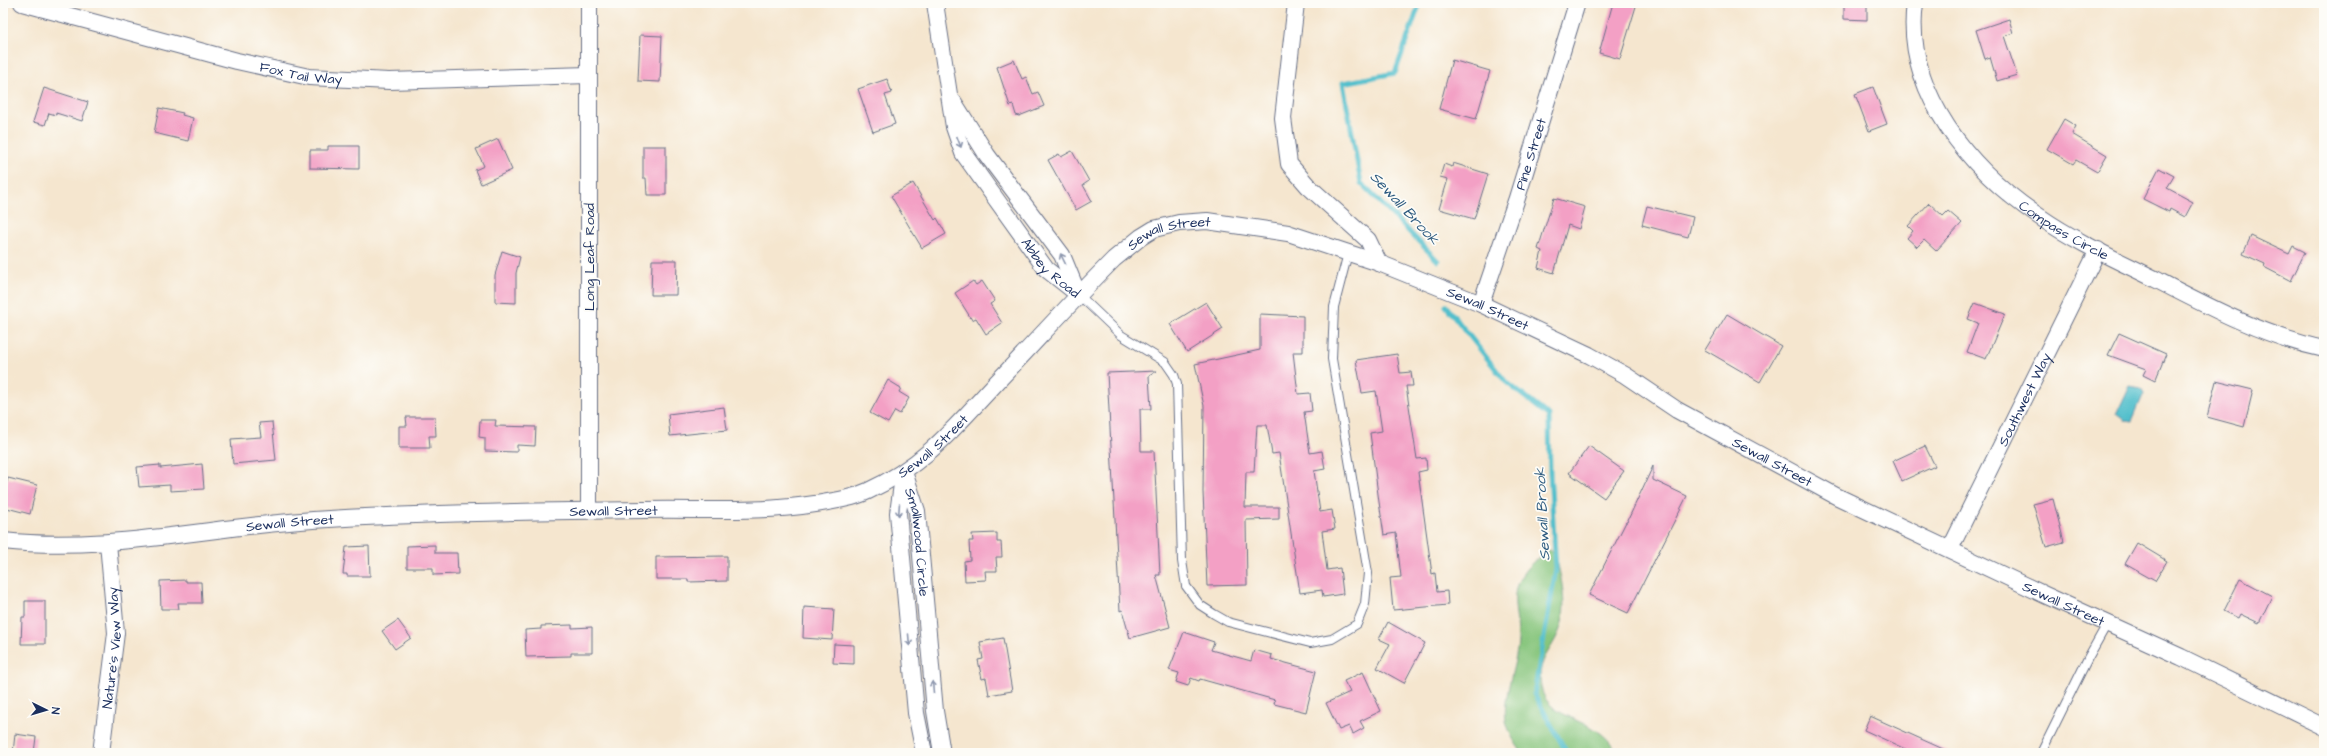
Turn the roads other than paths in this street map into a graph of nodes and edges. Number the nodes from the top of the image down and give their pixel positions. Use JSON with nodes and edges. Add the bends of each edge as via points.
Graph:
{"nodes":[{"id":1,"x":22,"y":3,"type":"edge"},
{"id":2,"x":589,"y":3,"type":"edge"},
{"id":3,"x":935,"y":3,"type":"edge"},
{"id":4,"x":1296,"y":3,"type":"edge"},
{"id":5,"x":1577,"y":3,"type":"edge"},
{"id":6,"x":1915,"y":3,"type":"edge"},
{"id":7,"x":589,"y":75,"type":"junction"},
{"id":8,"x":948,"y":90,"type":"junction"},
{"id":9,"x":987,"y":155,"type":"junction"},
{"id":10,"x":971,"y":166,"type":"junction"},
{"id":11,"x":1028,"y":226,"type":"junction"},
{"id":12,"x":2098,"y":250,"type":"junction"},
{"id":13,"x":1348,"y":254,"type":"junction"},
{"id":14,"x":1379,"y":262,"type":"junction"},
{"id":15,"x":1079,"y":294,"type":"junction"},
{"id":16,"x":1481,"y":304,"type":"junction"},
{"id":17,"x":2324,"y":349,"type":"edge"},
{"id":18,"x":904,"y":472,"type":"junction"},
{"id":19,"x":589,"y":510,"type":"junction"},
{"id":20,"x":3,"y":541,"type":"edge"},
{"id":21,"x":108,"y":543,"type":"junction"},
{"id":22,"x":1950,"y":549,"type":"junction"},
{"id":23,"x":2107,"y":624,"type":"junction"},
{"id":24,"x":925,"y":712,"type":"junction"},
{"id":25,"x":2324,"y":727,"type":"edge"},
{"id":26,"x":101,"y":753,"type":"edge"},
{"id":27,"x":924,"y":753,"type":"edge"},
{"id":28,"x":942,"y":753,"type":"edge"},
{"id":29,"x":2041,"y":753,"type":"edge"}],
"edges":[{"from":1,"to":7,"type":"street","name":"Fox Tail Way","via":[[237,61],[309,77],[389,81]]},
{"from":2,"to":7,"type":"street","name":"Long Leaf Road"},
{"from":3,"to":8,"type":"street","name":"Abbey Road"},
{"from":4,"to":14,"type":"street","via":[[1283,118],[1289,164],[1308,186],[1368,240]]},
{"from":5,"to":16,"type":"street","name":"Pine Street","via":[[1517,198]]},
{"from":6,"to":12,"type":"street","name":"Compass Circle","via":[[1916,45],[1925,81],[1934,104],[1962,146],[1995,183],[2016,200],[2068,235]]},
{"from":7,"to":19,"type":"street","name":"Long Leaf Road"},
{"from":8,"to":9,"type":"street","name":"Abbey Road"},
{"from":8,"to":10,"type":"street","name":"Abbey Road","one_way":true,"via":[[958,142]]},
{"from":9,"to":10,"type":"lane"},
{"from":9,"to":11,"type":"street","name":"Abbey Road"},
{"from":10,"to":11,"type":"street","name":"Abbey Road"},
{"from":11,"to":15,"type":"street","name":"Abbey Road","via":[[1062,255]]},
{"from":12,"to":17,"type":"street","name":"Compass Circle","via":[[2248,325],[2288,340]]},
{"from":12,"to":22,"type":"street","name":"Southwest Way"},
{"from":13,"to":14,"type":"street","name":"Sewall Street"},
{"from":13,"to":15,"type":"street","name":"Sewall Street","via":[[1286,233],[1207,221],[1179,223],[1154,230],[1141,237],[1114,259]]},
{"from":13,"to":15,"type":"lane","via":[[1334,307],[1332,359],[1368,573],[1366,596],[1357,624],[1332,639],[1310,643],[1228,622],[1200,605],[1186,586],[1182,561],[1177,384],[1174,375],[1165,362],[1120,335]]},
{"from":14,"to":16,"type":"street","name":"Sewall Street"},
{"from":15,"to":18,"type":"street","name":"Sewall Street","via":[[964,419],[928,454]]},
{"from":16,"to":22,"type":"street","name":"Sewall Street","via":[[1589,355],[1625,375],[1677,410],[1836,496]]},
{"from":18,"to":19,"type":"street","name":"Sewall Street","via":[[866,492],[840,500],[795,507],[752,510]]},
{"from":18,"to":24,"type":"street","name":"Smallwood Circle","via":[[917,511]]},
{"from":19,"to":21,"type":"street","name":"Sewall Street","via":[[290,521]]},
{"from":20,"to":21,"type":"street","name":"Sewall Street","via":[[66,545]]},
{"from":21,"to":26,"type":"street","name":"Nature's View Way","via":[[116,633]]},
{"from":22,"to":23,"type":"street","name":"Sewall Street"},
{"from":23,"to":25,"type":"street","name":"Sewall Street"},
{"from":23,"to":29,"type":"lane"},
{"from":24,"to":27,"type":"street","name":"Smallwood Circle"},
{"from":24,"to":28,"type":"street","name":"Smallwood Circle"}]}
